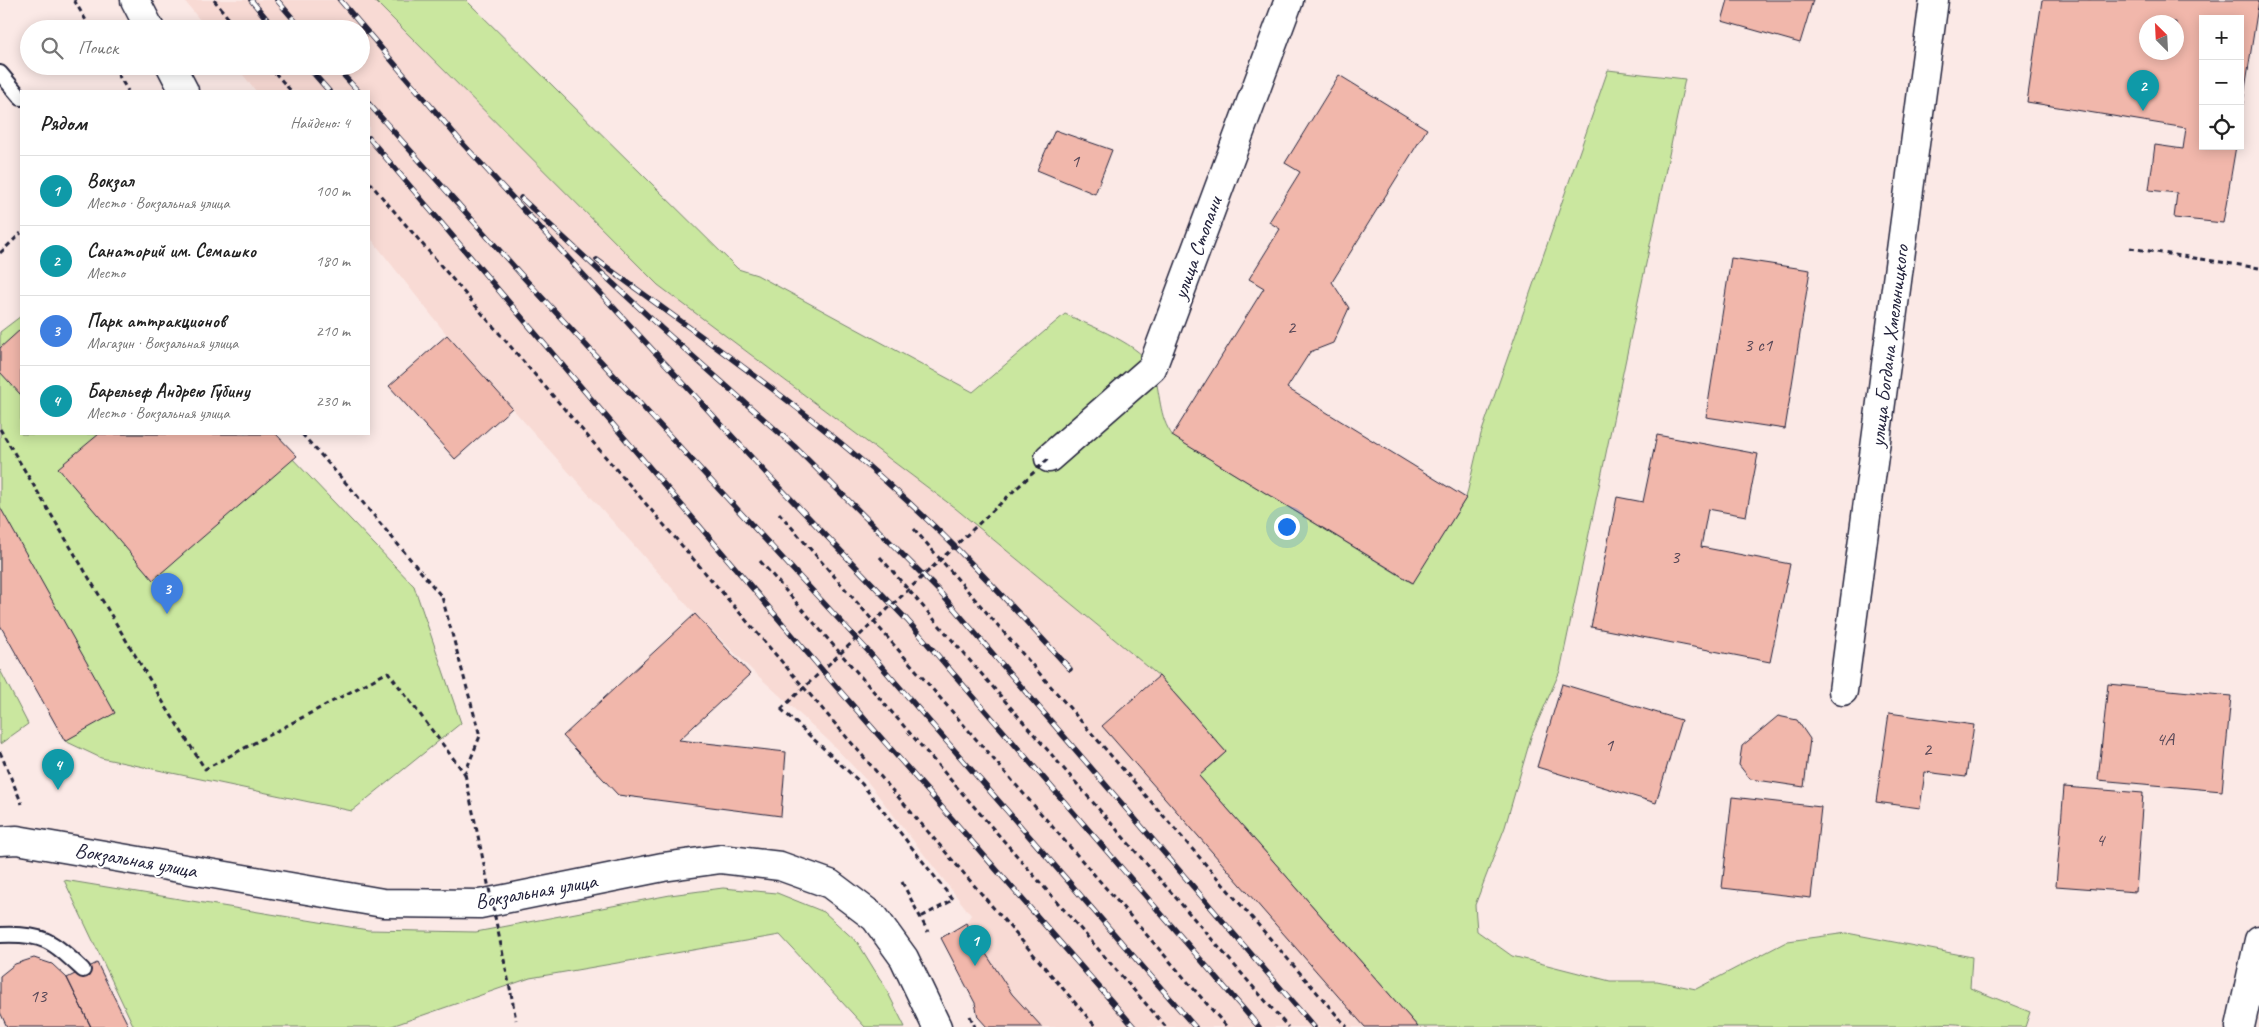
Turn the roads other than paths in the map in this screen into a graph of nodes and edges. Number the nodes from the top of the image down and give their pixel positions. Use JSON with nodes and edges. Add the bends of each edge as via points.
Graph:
{"nodes":[{"id":1,"x":135,"y":0,"type":"edge"},
{"id":2,"x":1289,"y":0,"type":"edge"},
{"id":3,"x":1934,"y":0,"type":"edge"},
{"id":4,"x":145,"y":20,"type":"edge"},
{"id":5,"x":0,"y":73,"type":"edge"},
{"id":6,"x":175,"y":75,"type":"edge"},
{"id":7,"x":183,"y":90,"type":"edge"},
{"id":8,"x":20,"y":97,"type":"edge"},
{"id":9,"x":1049,"y":458,"type":"road end"},
{"id":10,"x":1843,"y":691,"type":"dead end"},
{"id":11,"x":0,"y":841,"type":"edge"},
{"id":12,"x":0,"y":935,"type":"edge"},
{"id":13,"x":2259,"y":940,"type":"edge"},
{"id":14,"x":83,"y":970,"type":"dead end"},
{"id":15,"x":937,"y":1027,"type":"edge"},
{"id":16,"x":2240,"y":1027,"type":"edge"}],
"edges":[{"from":1,"to":4,"type":"street"},
{"from":2,"to":9,"type":"street","name":"улица Стопани","via":[[1152,368]]},
{"from":3,"to":10,"type":"street","name":"улица Богдана Хмельницкого"},
{"from":5,"to":8,"type":"lane"},
{"from":6,"to":7,"type":"street"},
{"from":11,"to":15,"type":"street","name":"Вокзальная улица","via":[[17,840],[383,903],[480,904],[721,859],[780,866],[830,884],[875,918],[904,958]]},
{"from":12,"to":14,"type":"lane","via":[[25,934],[54,943]]},
{"from":13,"to":16,"type":"street"}]}
